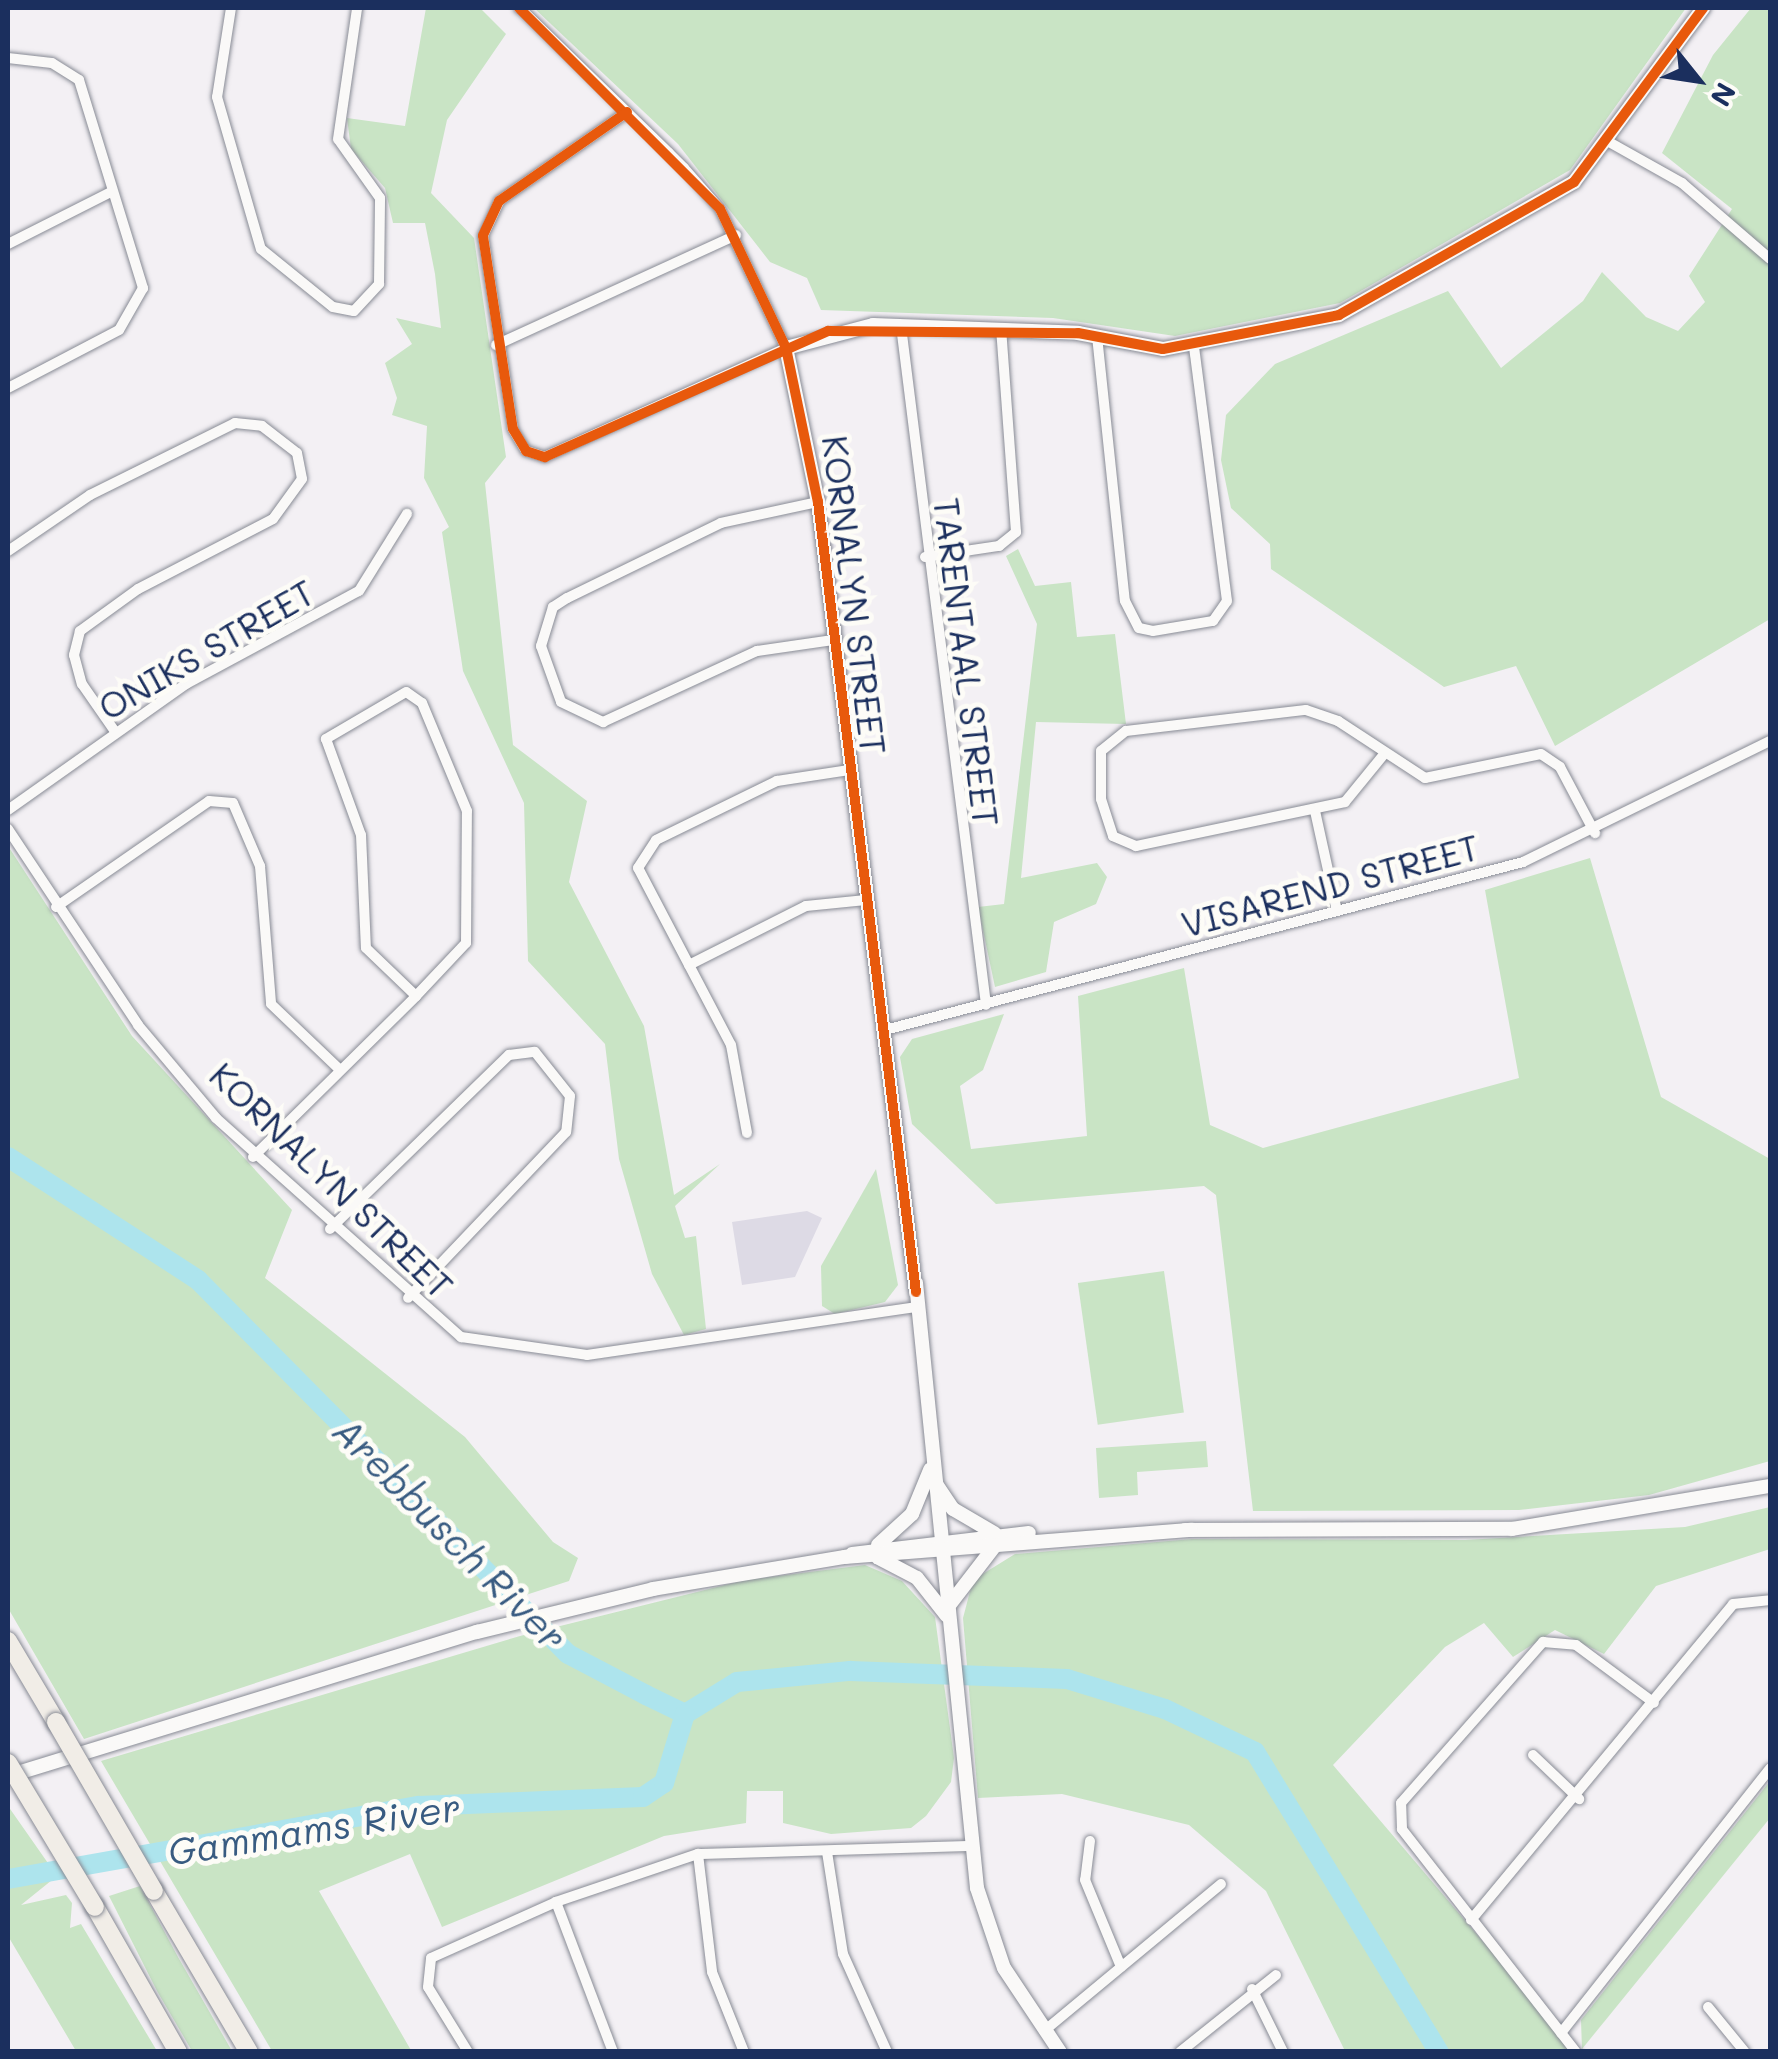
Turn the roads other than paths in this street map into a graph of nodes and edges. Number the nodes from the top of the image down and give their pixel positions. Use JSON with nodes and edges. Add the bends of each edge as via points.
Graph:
{"nodes":[{"id":1,"x":232,"y":8,"type":"edge"},
{"id":2,"x":357,"y":8,"type":"edge"},
{"id":3,"x":519,"y":8,"type":"edge"},
{"id":4,"x":1704,"y":8,"type":"edge"},
{"id":5,"x":8,"y":58,"type":"edge"},
{"id":6,"x":627,"y":112,"type":"junction"},
{"id":7,"x":1608,"y":142,"type":"junction"},
{"id":8,"x":111,"y":192,"type":"junction"},
{"id":9,"x":736,"y":235,"type":"junction"},
{"id":10,"x":8,"y":244,"type":"edge"},
{"id":11,"x":1770,"y":259,"type":"edge"},
{"id":12,"x":902,"y":326,"type":"junction"},
{"id":13,"x":1000,"y":330,"type":"junction"},
{"id":14,"x":1097,"y":336,"type":"junction"},
{"id":15,"x":496,"y":345,"type":"junction"},
{"id":16,"x":1194,"y":346,"type":"junction"},
{"id":17,"x":786,"y":348,"type":"junction"},
{"id":18,"x":8,"y":388,"type":"edge"},
{"id":19,"x":818,"y":502,"type":"junction"},
{"id":20,"x":407,"y":514,"type":"dead end"},
{"id":21,"x":8,"y":551,"type":"edge"},
{"id":22,"x":924,"y":557,"type":"junction"},
{"id":23,"x":834,"y":640,"type":"junction"},
{"id":24,"x":114,"y":730,"type":"junction"},
{"id":25,"x":1770,"y":741,"type":"edge"},
{"id":26,"x":1384,"y":754,"type":"junction"},
{"id":27,"x":849,"y":770,"type":"junction"},
{"id":28,"x":8,"y":810,"type":"edge"},
{"id":29,"x":1315,"y":811,"type":"junction"},
{"id":30,"x":8,"y":828,"type":"edge"},
{"id":31,"x":1595,"y":833,"type":"junction"},
{"id":32,"x":866,"y":900,"type":"junction"},
{"id":33,"x":56,"y":907,"type":"junction"},
{"id":34,"x":1337,"y":911,"type":"junction"},
{"id":35,"x":689,"y":966,"type":"junction"},
{"id":36,"x":416,"y":996,"type":"junction"},
{"id":37,"x":986,"y":1005,"type":"junction"},
{"id":38,"x":884,"y":1030,"type":"junction"},
{"id":39,"x":339,"y":1070,"type":"junction"},
{"id":40,"x":747,"y":1132,"type":"dead end"},
{"id":41,"x":253,"y":1156,"type":"junction"},
{"id":42,"x":330,"y":1229,"type":"junction"},
{"id":43,"x":408,"y":1298,"type":"junction"},
{"id":44,"x":916,"y":1300,"type":"junction"},
{"id":45,"x":932,"y":1472,"type":"junction"},
{"id":46,"x":1770,"y":1486,"type":"edge"},
{"id":47,"x":998,"y":1540,"type":"junction"},
{"id":48,"x":939,"y":1543,"type":"junction"},
{"id":49,"x":877,"y":1551,"type":"junction"},
{"id":50,"x":1770,"y":1600,"type":"edge"},
{"id":51,"x":947,"y":1612,"type":"junction"},
{"id":52,"x":8,"y":1641,"type":"edge"},
{"id":53,"x":1654,"y":1703,"type":"junction"},
{"id":54,"x":1533,"y":1755,"type":"dead end"},
{"id":55,"x":8,"y":1763,"type":"edge"},
{"id":56,"x":1770,"y":1768,"type":"edge"},
{"id":57,"x":8,"y":1776,"type":"edge"},
{"id":58,"x":1579,"y":1799,"type":"junction"},
{"id":59,"x":1090,"y":1841,"type":"dead end"},
{"id":60,"x":972,"y":1846,"type":"junction"},
{"id":61,"x":826,"y":1852,"type":"junction"},
{"id":62,"x":698,"y":1854,"type":"junction"},
{"id":63,"x":1221,"y":1884,"type":"dead end"},
{"id":64,"x":556,"y":1902,"type":"junction"},
{"id":65,"x":1471,"y":1920,"type":"junction"},
{"id":66,"x":1121,"y":1967,"type":"junction"},
{"id":67,"x":1276,"y":1975,"type":"dead end"},
{"id":68,"x":1252,"y":1989,"type":"junction"},
{"id":69,"x":1708,"y":2007,"type":"dead end"},
{"id":70,"x":1044,"y":2031,"type":"junction"},
{"id":71,"x":1561,"y":2033,"type":"junction"},
{"id":72,"x":178,"y":2052,"type":"edge"},
{"id":73,"x":248,"y":2052,"type":"edge"},
{"id":74,"x":468,"y":2052,"type":"edge"},
{"id":75,"x":613,"y":2052,"type":"edge"},
{"id":76,"x":744,"y":2052,"type":"edge"},
{"id":77,"x":887,"y":2052,"type":"edge"},
{"id":78,"x":1060,"y":2052,"type":"edge"},
{"id":79,"x":1180,"y":2052,"type":"edge"},
{"id":80,"x":1283,"y":2052,"type":"edge"},
{"id":81,"x":1576,"y":2052,"type":"edge"},
{"id":82,"x":1746,"y":2052,"type":"edge"}],
"edges":[{"from":1,"to":2,"type":"street","via":[[217,97],[262,250],[333,306],[354,310],[376,296],[380,267],[380,198],[338,140]]},
{"from":3,"to":6,"type":"street","name":"KORNALYN STREET"},
{"from":4,"to":7,"type":"street"},
{"from":5,"to":8,"type":"street","via":[[52,62],[79,80]]},
{"from":6,"to":9,"type":"street","name":"KORNALYN STREET"},
{"from":6,"to":15,"type":"street","via":[[493,208],[482,244]]},
{"from":7,"to":11,"type":"street","via":[[1682,183]]},
{"from":7,"to":16,"type":"street","via":[[1574,182],[1519,220],[1374,300]]},
{"from":8,"to":10,"type":"street"},
{"from":8,"to":18,"type":"street","via":[[142,288],[137,311],[119,330]]},
{"from":9,"to":15,"type":"street"},
{"from":9,"to":17,"type":"street","name":"KORNALYN STREET"},
{"from":12,"to":13,"type":"street"},
{"from":12,"to":17,"type":"street","via":[[828,331]]},
{"from":12,"to":22,"type":"street","name":"TARENTAAL STREET"},
{"from":13,"to":14,"type":"street"},
{"from":13,"to":22,"type":"street","via":[[1016,532],[999,546]]},
{"from":14,"to":16,"type":"street"},
{"from":14,"to":16,"type":"street","via":[[1125,602],[1140,628],[1153,631],[1213,621],[1227,601]]},
{"from":15,"to":17,"type":"street","via":[[518,442],[545,457]]},
{"from":17,"to":19,"type":"street","name":"KORNALYN STREET"},
{"from":19,"to":23,"type":"street","name":"KORNALYN STREET"},
{"from":19,"to":23,"type":"street","via":[[721,523],[568,598],[553,607],[541,646],[562,702],[603,722],[757,651]]},
{"from":20,"to":24,"type":"street","name":"ONIKS STREET","via":[[359,591]]},
{"from":21,"to":24,"type":"street","via":[[90,495],[235,423],[262,426],[296,454],[302,479],[274,519],[138,589],[80,631],[74,655],[82,684]]},
{"from":22,"to":37,"type":"street","name":"TARENTAAL STREET"},
{"from":23,"to":27,"type":"street","name":"KORNALYN STREET"},
{"from":24,"to":28,"type":"street","name":"ONIKS STREET"},
{"from":25,"to":31,"type":"street","name":"VISAREND STREET"},
{"from":26,"to":29,"type":"street","via":[[1356,795]]},
{"from":26,"to":29,"type":"street","via":[[1306,710],[1126,731],[1098,762],[1106,820],[1126,845]]},
{"from":26,"to":31,"type":"street","via":[[1437,778],[1541,754],[1560,767]]},
{"from":27,"to":32,"type":"street","name":"KORNALYN STREET"},
{"from":27,"to":35,"type":"street","via":[[777,781],[644,850],[640,884]]},
{"from":29,"to":34,"type":"street"},
{"from":30,"to":33,"type":"street","name":"KORNALYN STREET"},
{"from":31,"to":34,"type":"street","name":"VISAREND STREET","via":[[1523,862]]},
{"from":32,"to":35,"type":"street","via":[[806,906]]},
{"from":32,"to":38,"type":"street","name":"KORNALYN STREET"},
{"from":33,"to":39,"type":"street","via":[[208,801],[233,803],[260,866],[271,1004]]},
{"from":33,"to":41,"type":"street","name":"KORNALYN STREET","via":[[138,1025]]},
{"from":34,"to":37,"type":"street","name":"VISAREND STREET"},
{"from":35,"to":40,"type":"street","via":[[740,1070]]},
{"from":36,"to":36,"type":"street","via":[[366,948],[361,835],[326,739],[406,692],[422,703],[468,826],[466,942]]},
{"from":36,"to":39,"type":"street"},
{"from":37,"to":38,"type":"street","name":"VISAREND STREET"},
{"from":38,"to":44,"type":"street","name":"KORNALYN STREET"},
{"from":39,"to":41,"type":"street"},
{"from":41,"to":42,"type":"street","name":"KORNALYN STREET"},
{"from":42,"to":43,"type":"street","name":"KORNALYN STREET"},
{"from":42,"to":43,"type":"street","via":[[509,1055],[536,1052],[570,1096],[566,1132]]},
{"from":43,"to":44,"type":"street","name":"KORNALYN STREET","via":[[461,1337],[564,1356]]},
{"from":44,"to":45,"type":"street","name":"KORNALYN STREET"},
{"from":45,"to":47,"type":"street","via":[[952,1509]]},
{"from":45,"to":48,"type":"street","name":"KORNALYN STREET"},
{"from":45,"to":49,"type":"street","via":[[912,1514]]},
{"from":46,"to":47,"type":"street","via":[[1512,1529],[1191,1530]]},
{"from":47,"to":48,"type":"street"},
{"from":47,"to":51,"type":"street"},
{"from":48,"to":49,"type":"street"},
{"from":48,"to":51,"type":"street","name":"KORNALYN STREET"},
{"from":49,"to":51,"type":"street","via":[[917,1578]]},
{"from":49,"to":57,"type":"street","via":[[537,1616]]},
{"from":50,"to":53,"type":"street","via":[[1733,1604]]},
{"from":51,"to":60,"type":"street","name":"KORNALYN STREET"},
{"from":52,"to":73,"type":"highway","bridge":true},
{"from":53,"to":58,"type":"street"},
{"from":53,"to":65,"type":"street","via":[[1554,1638],[1411,1786],[1402,1829]]},
{"from":54,"to":58,"type":"street"},
{"from":55,"to":72,"type":"highway","bridge":true},
{"from":56,"to":71,"type":"street"},
{"from":58,"to":65,"type":"street"},
{"from":59,"to":66,"type":"street","via":[[1085,1880]]},
{"from":60,"to":61,"type":"street"},
{"from":60,"to":70,"type":"street","name":"KORNALYN STREET","via":[[992,1942]]},
{"from":61,"to":62,"type":"street"},
{"from":61,"to":77,"type":"street","via":[[842,1954]]},
{"from":62,"to":64,"type":"street"},
{"from":62,"to":76,"type":"street","via":[[712,1972]]},
{"from":63,"to":66,"type":"street"},
{"from":64,"to":74,"type":"street","via":[[432,1958],[428,1987]]},
{"from":64,"to":75,"type":"street"},
{"from":65,"to":71,"type":"street"},
{"from":66,"to":70,"type":"street"},
{"from":67,"to":68,"type":"street"},
{"from":68,"to":79,"type":"street"},
{"from":68,"to":80,"type":"street"},
{"from":69,"to":82,"type":"street"},
{"from":70,"to":78,"type":"street","name":"KORNALYN STREET"},
{"from":71,"to":81,"type":"street"}]}
